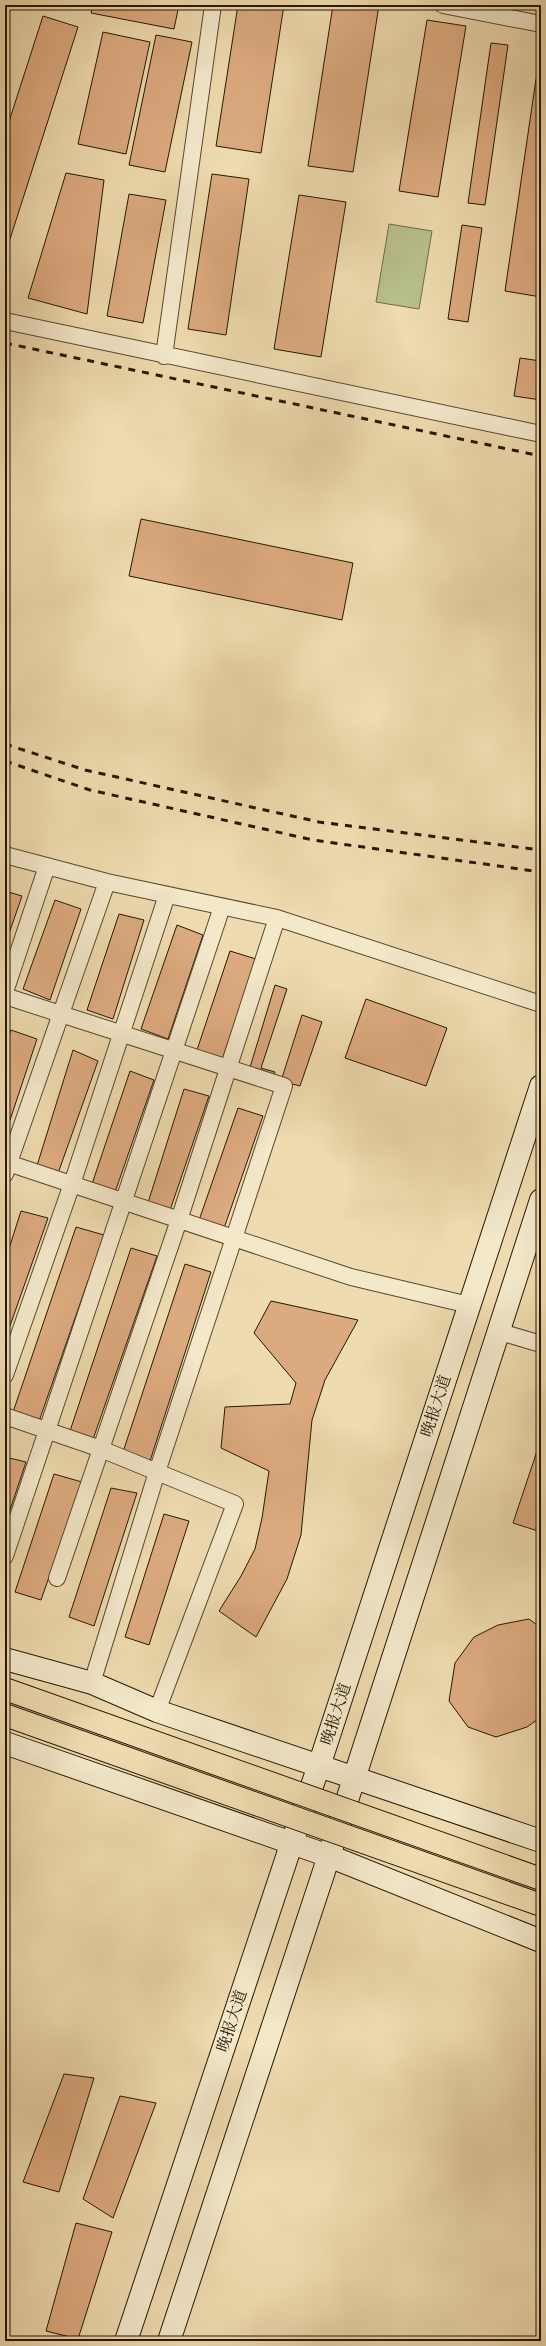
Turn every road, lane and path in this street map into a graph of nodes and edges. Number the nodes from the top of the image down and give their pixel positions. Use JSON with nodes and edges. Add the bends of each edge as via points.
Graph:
{"nodes":[{"id":1,"x":212,"y":5,"type":"edge"},
{"id":2,"x":443,"y":5,"type":"edge"},
{"id":3,"x":541,"y":24,"type":"edge"},
{"id":4,"x":5,"y":321,"type":"edge"},
{"id":5,"x":164,"y":356,"type":"junction"},
{"id":6,"x":541,"y":434,"type":"edge"},
{"id":7,"x":5,"y":855,"type":"edge"},
{"id":8,"x":47,"y":866,"type":"junction"},
{"id":9,"x":107,"y":882,"type":"junction"},
{"id":10,"x":167,"y":895,"type":"junction"},
{"id":11,"x":222,"y":907,"type":"junction"},
{"id":12,"x":277,"y":918,"type":"junction"},
{"id":13,"x":5,"y":992,"type":"edge"},
{"id":14,"x":5,"y":996,"type":"edge"},
{"id":15,"x":541,"y":1004,"type":"edge"},
{"id":16,"x":62,"y":1014,"type":"junction"},
{"id":17,"x":122,"y":1034,"type":"junction"},
{"id":18,"x":173,"y":1050,"type":"junction"},
{"id":19,"x":228,"y":1067,"type":"junction"},
{"id":20,"x":541,"y":1086,"type":"edge"},
{"id":21,"x":6,"y":1166,"type":"edge"},
{"id":22,"x":72,"y":1184,"type":"junction"},
{"id":23,"x":541,"y":1200,"type":"edge"},
{"id":24,"x":124,"y":1201,"type":"junction"},
{"id":25,"x":179,"y":1220,"type":"junction"},
{"id":26,"x":233,"y":1237,"type":"junction"},
{"id":27,"x":469,"y":1305,"type":"junction"},
{"id":28,"x":497,"y":1331,"type":"junction"},
{"id":29,"x":541,"y":1344,"type":"edge"},
{"id":30,"x":5,"y":1375,"type":"edge"},
{"id":31,"x":5,"y":1416,"type":"edge"},
{"id":32,"x":47,"y":1430,"type":"junction"},
{"id":33,"x":102,"y":1449,"type":"junction"},
{"id":34,"x":157,"y":1472,"type":"junction"},
{"id":35,"x":5,"y":1556,"type":"edge"},
{"id":36,"x":57,"y":1578,"type":"dead end"},
{"id":37,"x":5,"y":1659,"type":"edge"},
{"id":38,"x":92,"y":1684,"type":"junction"},
{"id":39,"x":5,"y":1690,"type":"edge"},
{"id":40,"x":157,"y":1711,"type":"junction"},
{"id":41,"x":5,"y":1714,"type":"edge"},
{"id":42,"x":5,"y":1743,"type":"edge"},
{"id":43,"x":319,"y":1766,"type":"junction"},
{"id":44,"x":354,"y":1778,"type":"junction"},
{"id":45,"x":541,"y":1841,"type":"edge"},
{"id":46,"x":292,"y":1842,"type":"junction"},
{"id":47,"x":329,"y":1856,"type":"junction"},
{"id":48,"x":541,"y":1879,"type":"edge"},
{"id":49,"x":541,"y":1905,"type":"edge"},
{"id":50,"x":541,"y":1942,"type":"edge"},
{"id":51,"x":126,"y":2341,"type":"edge"},
{"id":52,"x":169,"y":2341,"type":"edge"}],
"edges":[{"from":1,"to":5,"type":"street"},
{"from":2,"to":3,"type":"street"},
{"from":4,"to":5,"type":"street"},
{"from":5,"to":6,"type":"street"},
{"from":7,"to":8,"type":"street"},
{"from":8,"to":9,"type":"street"},
{"from":8,"to":13,"type":"street"},
{"from":9,"to":10,"type":"street"},
{"from":9,"to":16,"type":"street"},
{"from":10,"to":11,"type":"street"},
{"from":10,"to":17,"type":"street"},
{"from":11,"to":12,"type":"street"},
{"from":11,"to":18,"type":"street"},
{"from":12,"to":15,"type":"street"},
{"from":12,"to":19,"type":"street"},
{"from":14,"to":16,"type":"street"},
{"from":16,"to":17,"type":"street"},
{"from":16,"to":21,"type":"street"},
{"from":17,"to":18,"type":"street"},
{"from":17,"to":22,"type":"street"},
{"from":18,"to":19,"type":"street"},
{"from":18,"to":24,"type":"street"},
{"from":19,"to":25,"type":"street"},
{"from":19,"to":26,"type":"street","via":[[284,1086]]},
{"from":20,"to":27,"type":"main road","name":"晚报大道"},
{"from":21,"to":22,"type":"street"},
{"from":22,"to":24,"type":"street"},
{"from":22,"to":30,"type":"street"},
{"from":23,"to":28,"type":"main road"},
{"from":24,"to":25,"type":"street"},
{"from":24,"to":32,"type":"street"},
{"from":25,"to":26,"type":"street"},
{"from":25,"to":33,"type":"street"},
{"from":26,"to":27,"type":"street","via":[[351,1277]]},
{"from":26,"to":34,"type":"street"},
{"from":27,"to":43,"type":"main road","name":"晚报大道"},
{"from":28,"to":29,"type":"street"},
{"from":28,"to":44,"type":"main road"},
{"from":31,"to":32,"type":"street"},
{"from":32,"to":33,"type":"street"},
{"from":32,"to":35,"type":"street"},
{"from":33,"to":34,"type":"street"},
{"from":33,"to":36,"type":"street"},
{"from":34,"to":38,"type":"street"},
{"from":34,"to":40,"type":"street","via":[[234,1504]]},
{"from":37,"to":38,"type":"main road"},
{"from":38,"to":40,"type":"main road"},
{"from":39,"to":48,"type":"highway","bridge":true},
{"from":40,"to":43,"type":"main road"},
{"from":41,"to":49,"type":"highway","bridge":true},
{"from":42,"to":46,"type":"main road"},
{"from":43,"to":44,"type":"main road"},
{"from":43,"to":46,"type":"main road","name":"晚报大道"},
{"from":44,"to":45,"type":"main road"},
{"from":44,"to":47,"type":"main road"},
{"from":46,"to":47,"type":"main road"},
{"from":46,"to":51,"type":"main road","name":"晚报大道"},
{"from":47,"to":50,"type":"main road"},
{"from":47,"to":52,"type":"main road"}]}
